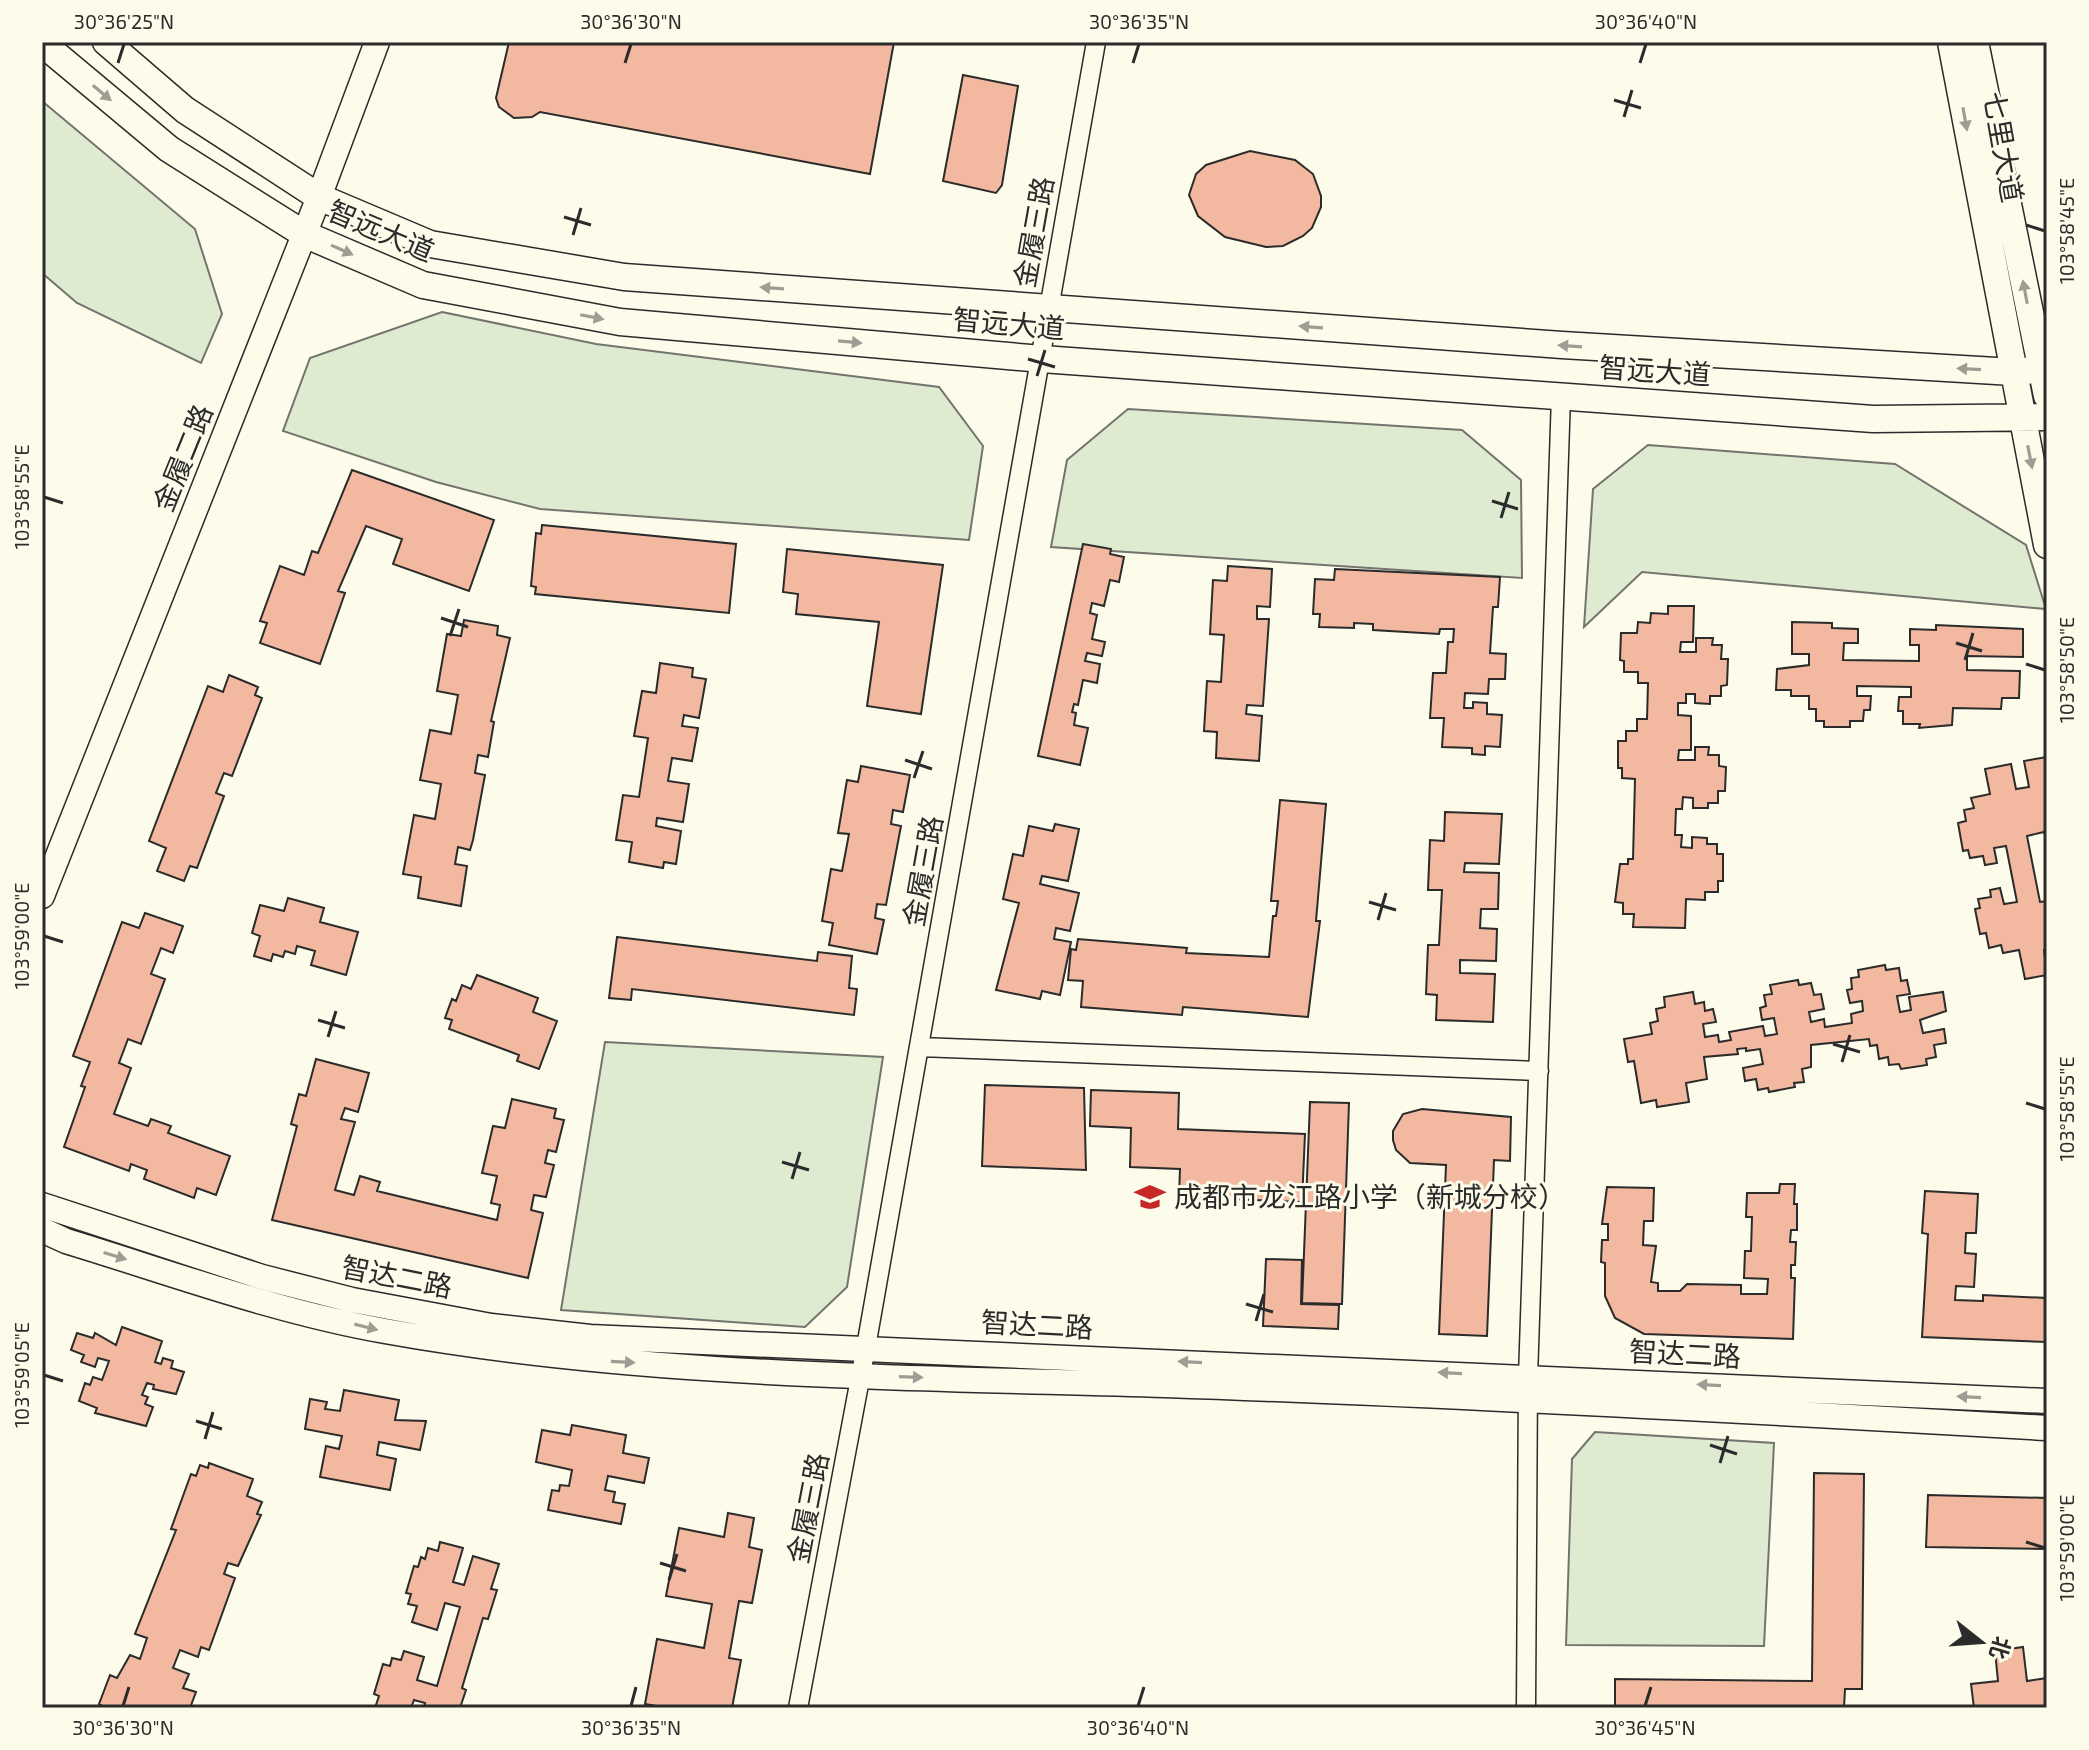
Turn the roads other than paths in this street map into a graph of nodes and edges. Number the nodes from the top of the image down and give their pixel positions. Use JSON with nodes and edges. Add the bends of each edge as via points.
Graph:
{"nodes":[{"id":1,"x":106,"y":42,"type":"edge"},
{"id":2,"x":377,"y":42,"type":"edge"},
{"id":3,"x":1096,"y":42,"type":"edge"},
{"id":4,"x":1951,"y":42,"type":"edge"},
{"id":5,"x":1975,"y":42,"type":"edge"},
{"id":6,"x":42,"y":43,"type":"edge"},
{"id":7,"x":319,"y":197,"type":"junction"},
{"id":8,"x":304,"y":234,"type":"junction"},
{"id":9,"x":1049,"y":308,"type":"junction"},
{"id":10,"x":1042,"y":359,"type":"junction"},
{"id":11,"x":2044,"y":369,"type":"edge"},
{"id":12,"x":2013,"y":372,"type":"junction"},
{"id":13,"x":1561,"y":396,"type":"junction"},
{"id":14,"x":2047,"y":396,"type":"edge"},
{"id":15,"x":2035,"y":418,"type":"edge"},
{"id":16,"x":2047,"y":545,"type":"edge"},
{"id":17,"x":42,"y":896,"type":"edge"},
{"id":18,"x":920,"y":1047,"type":"junction"},
{"id":19,"x":1539,"y":1071,"type":"junction"},
{"id":20,"x":42,"y":1205,"type":"edge"},
{"id":21,"x":42,"y":1230,"type":"edge"},
{"id":22,"x":866,"y":1347,"type":"junction"},
{"id":23,"x":861,"y":1375,"type":"junction"},
{"id":24,"x":1528,"y":1387,"type":"junction"},
{"id":25,"x":2047,"y":1401,"type":"edge"},
{"id":26,"x":2047,"y":1428,"type":"edge"},
{"id":27,"x":798,"y":1708,"type":"edge"},
{"id":28,"x":1526,"y":1708,"type":"edge"}],
"edges":[{"from":1,"to":7,"type":"main road","name":"智远大道","via":[[185,110]]},
{"from":2,"to":7,"type":"street","name":"金履二路"},
{"from":3,"to":9,"type":"street","name":"金履三路"},
{"from":4,"to":12,"type":"main road","name":"七里大道","one_way":true},
{"from":11,"to":5,"type":"main road","name":"七里大道","one_way":true},
{"from":6,"to":8,"type":"main road","name":"智远大道","one_way":true,"via":[[169,149]]},
{"from":7,"to":8,"type":"street","name":"金履二路"},
{"from":9,"to":7,"type":"main road","name":"智远大道","one_way":true,"via":[[624,277],[430,244]]},
{"from":8,"to":10,"type":"main road","name":"智远大道","one_way":true,"via":[[423,285],[620,322]]},
{"from":8,"to":17,"type":"street","name":"金履二路"},
{"from":9,"to":10,"type":"street","name":"金履三路"},
{"from":12,"to":9,"type":"main road","name":"智远大道","one_way":true},
{"from":10,"to":13,"type":"main road","name":"智远大道"},
{"from":10,"to":18,"type":"street","name":"金履三路"},
{"from":11,"to":12,"type":"main road","name":"智远大道"},
{"from":11,"to":14,"type":"main road","name":"七里大道"},
{"from":12,"to":15,"type":"main road","name":"七里大道"},
{"from":13,"to":15,"type":"main road","name":"智远大道","via":[[1873,419]]},
{"from":13,"to":19,"type":"street"},
{"from":15,"to":16,"type":"main road","name":"七里大道","one_way":true},
{"from":18,"to":19,"type":"street"},
{"from":18,"to":22,"type":"street","name":"金履三路"},
{"from":19,"to":24,"type":"street"},
{"from":20,"to":22,"type":"street","name":"智达二路","via":[[262,1277],[491,1326],[590,1337]]},
{"from":21,"to":23,"type":"street","name":"智达二路","one_way":true,"via":[[240,1294],[380,1330],[552,1357]]},
{"from":22,"to":23,"type":"street","name":"金履三路"},
{"from":24,"to":22,"type":"street","name":"智达二路","one_way":true},
{"from":23,"to":24,"type":"street","name":"智达二路","one_way":true},
{"from":23,"to":27,"type":"street","name":"金履三路"},
{"from":25,"to":24,"type":"street","name":"智达二路","one_way":true},
{"from":24,"to":26,"type":"street","name":"智达二路"},
{"from":24,"to":28,"type":"street"}]}
